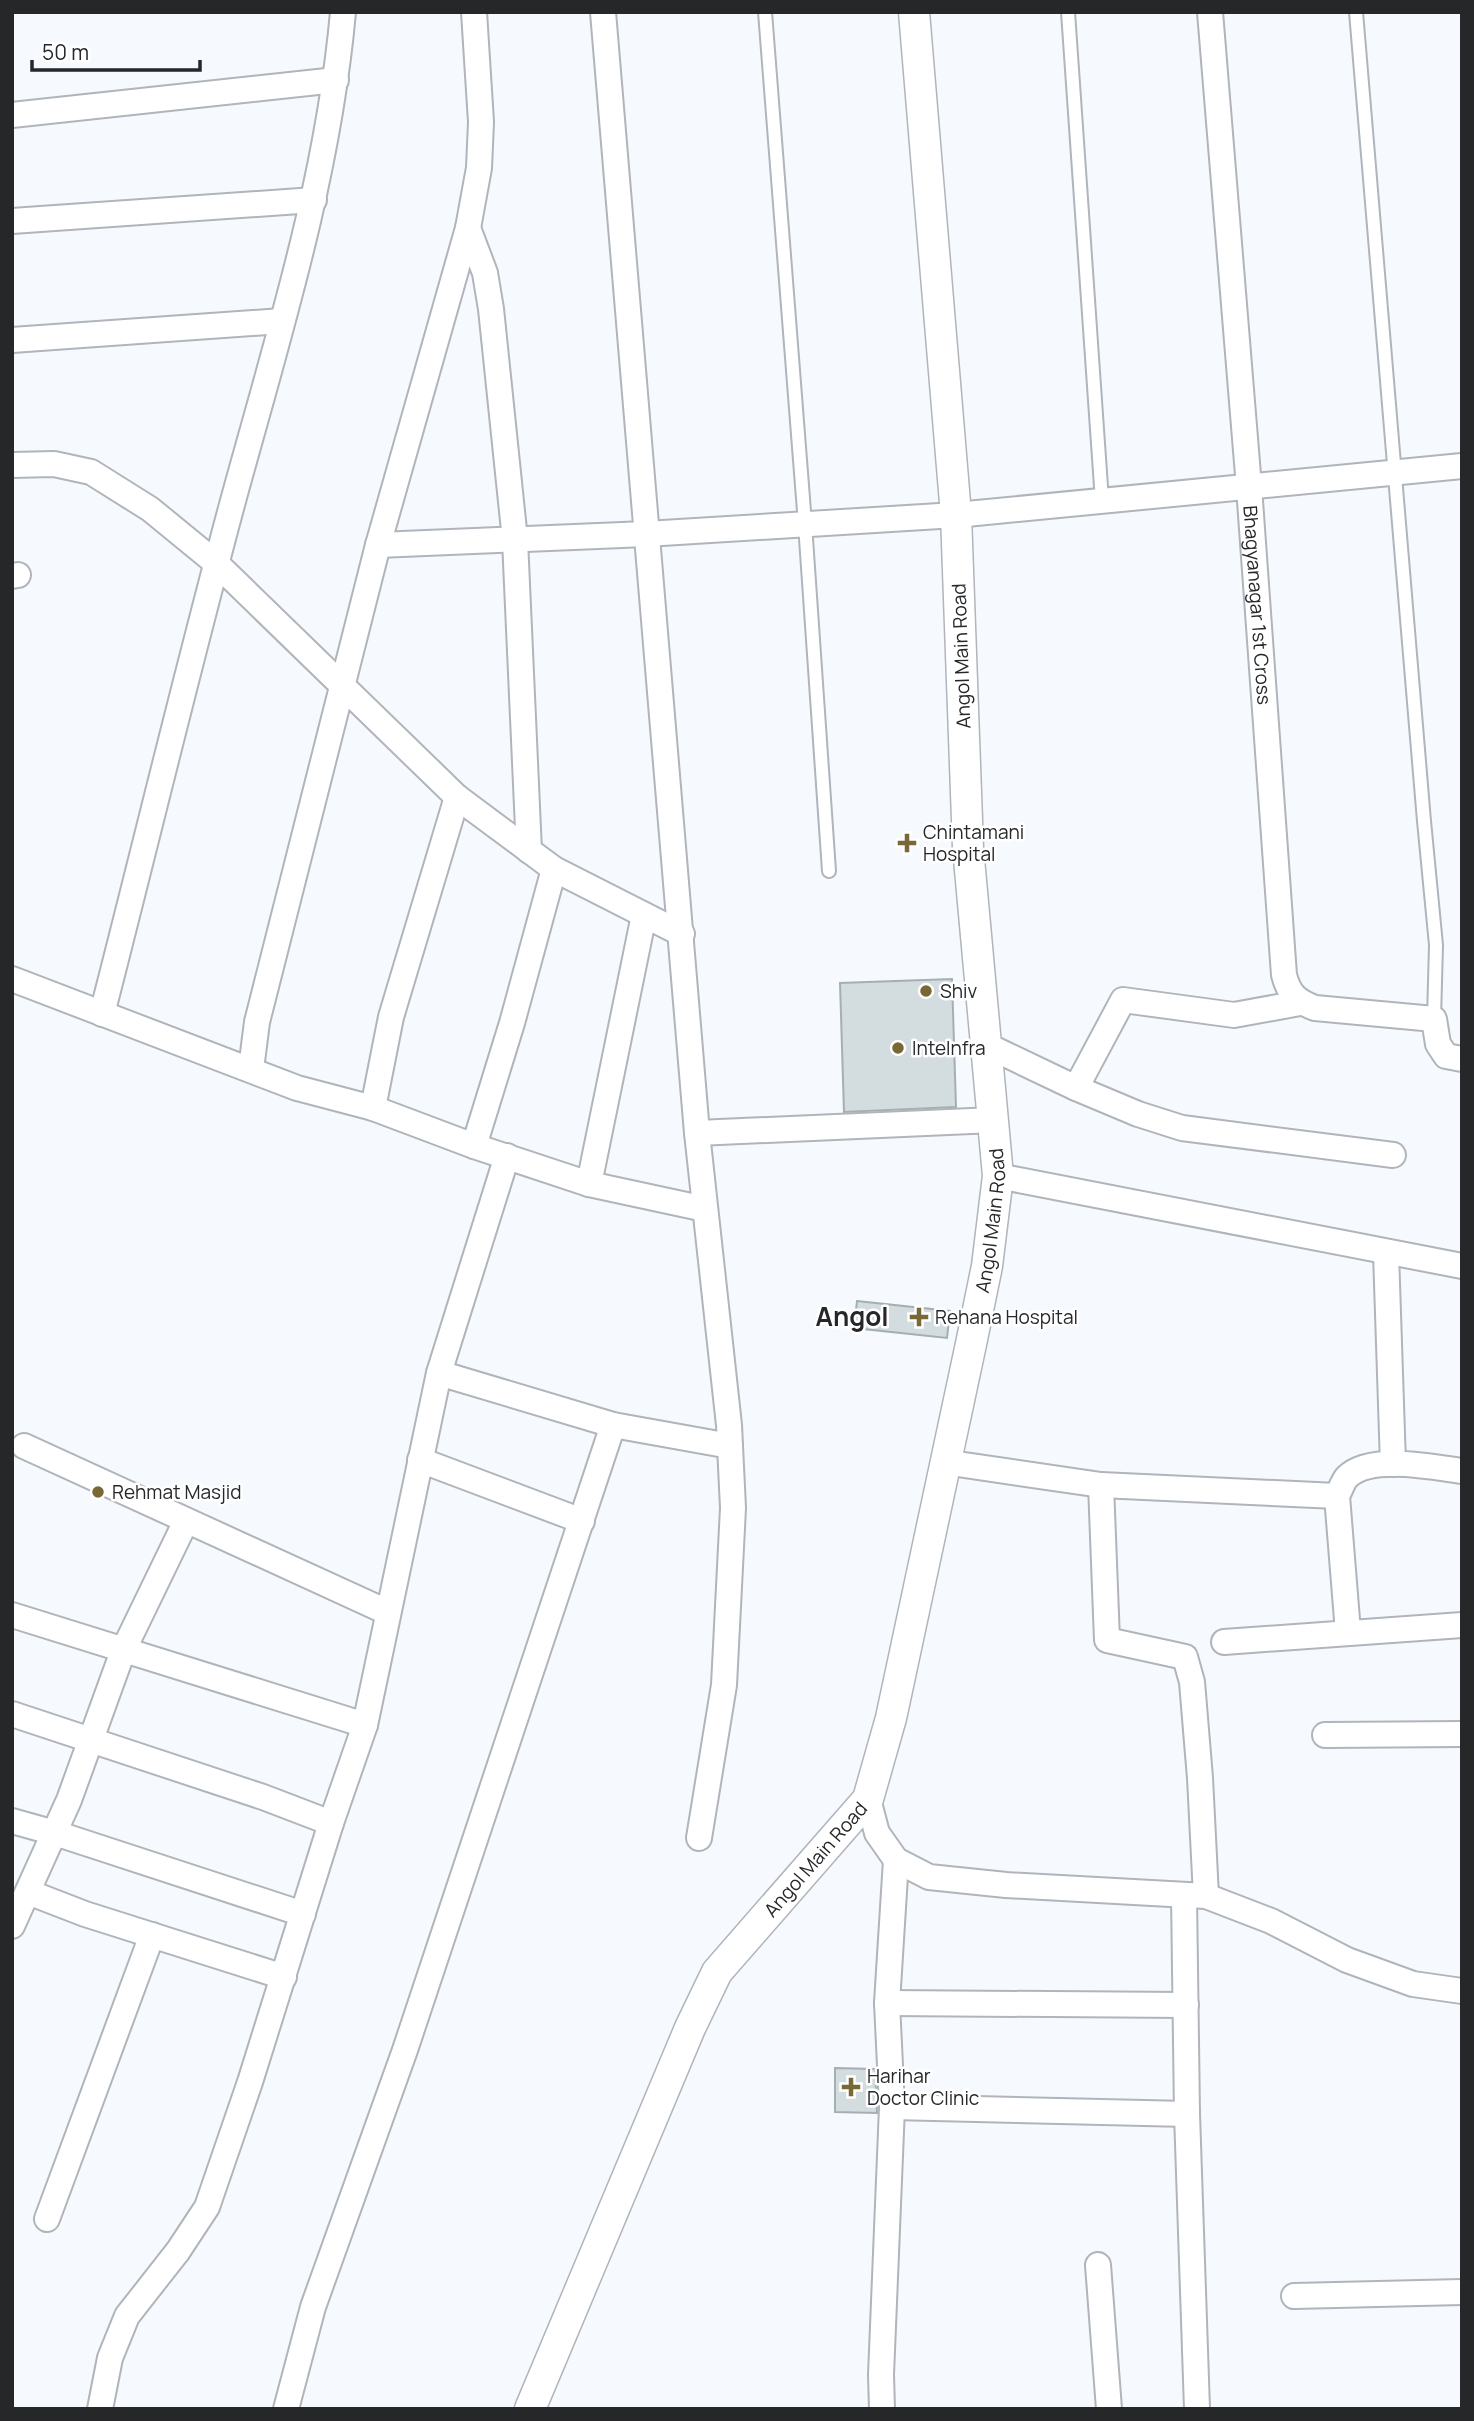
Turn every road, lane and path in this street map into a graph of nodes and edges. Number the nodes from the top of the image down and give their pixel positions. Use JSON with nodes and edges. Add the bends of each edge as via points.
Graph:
{"nodes":[{"id":1,"x":343,"y":12,"type":"edge"},
{"id":2,"x":474,"y":12,"type":"edge"},
{"id":3,"x":603,"y":12,"type":"edge"},
{"id":4,"x":765,"y":12,"type":"edge"},
{"id":5,"x":914,"y":12,"type":"edge"},
{"id":6,"x":1068,"y":12,"type":"edge"},
{"id":7,"x":1210,"y":12,"type":"edge"},
{"id":8,"x":1356,"y":12,"type":"edge"},
{"id":9,"x":337,"y":80,"type":"junction"},
{"id":10,"x":12,"y":115,"type":"edge"},
{"id":11,"x":314,"y":200,"type":"junction"},
{"id":12,"x":12,"y":221,"type":"edge"},
{"id":13,"x":468,"y":228,"type":"junction"},
{"id":14,"x":282,"y":321,"type":"junction"},
{"id":15,"x":12,"y":340,"type":"edge"},
{"id":16,"x":12,"y":464,"type":"edge"},
{"id":17,"x":1462,"y":466,"type":"edge"},
{"id":18,"x":1395,"y":473,"type":"junction"},
{"id":19,"x":1249,"y":487,"type":"junction"},
{"id":20,"x":1102,"y":501,"type":"junction"},
{"id":21,"x":956,"y":515,"type":"junction"},
{"id":22,"x":805,"y":524,"type":"junction"},
{"id":23,"x":646,"y":534,"type":"junction"},
{"id":24,"x":515,"y":540,"type":"junction"},
{"id":25,"x":379,"y":545,"type":"junction"},
{"id":26,"x":216,"y":563,"type":"junction"},
{"id":27,"x":344,"y":687,"type":"junction"},
{"id":28,"x":457,"y":797,"type":"junction"},
{"id":29,"x":529,"y":851,"type":"junction"},
{"id":30,"x":554,"y":869,"type":"junction"},
{"id":31,"x":829,"y":871,"type":"dead end"},
{"id":32,"x":643,"y":915,"type":"junction"},
{"id":33,"x":682,"y":934,"type":"junction"},
{"id":34,"x":12,"y":979,"type":"edge"},
{"id":35,"x":1300,"y":1003,"type":"junction"},
{"id":36,"x":103,"y":1014,"type":"junction"},
{"id":37,"x":1434,"y":1019,"type":"junction"},
{"id":38,"x":988,"y":1046,"type":"junction"},
{"id":39,"x":1462,"y":1059,"type":"edge"},
{"id":40,"x":251,"y":1069,"type":"junction"},
{"id":41,"x":1076,"y":1088,"type":"junction"},
{"id":42,"x":373,"y":1108,"type":"junction"},
{"id":43,"x":994,"y":1120,"type":"junction"},
{"id":44,"x":697,"y":1133,"type":"junction"},
{"id":45,"x":474,"y":1146,"type":"junction"},
{"id":46,"x":1393,"y":1155,"type":"dead end"},
{"id":47,"x":507,"y":1156,"type":"junction"},
{"id":48,"x":998,"y":1176,"type":"junction"},
{"id":49,"x":589,"y":1184,"type":"junction"},
{"id":50,"x":705,"y":1209,"type":"junction"},
{"id":51,"x":1387,"y":1253,"type":"junction"},
{"id":52,"x":1462,"y":1266,"type":"edge"},
{"id":53,"x":439,"y":1373,"type":"junction"},
{"id":54,"x":613,"y":1426,"type":"junction"},
{"id":55,"x":24,"y":1446,"type":"dead end"},
{"id":56,"x":730,"y":1446,"type":"junction"},
{"id":57,"x":420,"y":1460,"type":"junction"},
{"id":58,"x":944,"y":1462,"type":"junction"},
{"id":59,"x":1393,"y":1464,"type":"junction"},
{"id":60,"x":1462,"y":1471,"type":"edge"},
{"id":61,"x":1101,"y":1485,"type":"junction"},
{"id":62,"x":1337,"y":1496,"type":"junction"},
{"id":63,"x":186,"y":1521,"type":"junction"},
{"id":64,"x":582,"y":1521,"type":"junction"},
{"id":65,"x":387,"y":1612,"type":"junction"},
{"id":66,"x":12,"y":1615,"type":"edge"},
{"id":67,"x":1462,"y":1625,"type":"edge"},
{"id":68,"x":1348,"y":1632,"type":"junction"},
{"id":69,"x":1224,"y":1642,"type":"dead end"},
{"id":70,"x":123,"y":1651,"type":"junction"},
{"id":71,"x":12,"y":1714,"type":"edge"},
{"id":72,"x":365,"y":1725,"type":"junction"},
{"id":73,"x":1462,"y":1734,"type":"edge"},
{"id":74,"x":1325,"y":1735,"type":"dead end"},
{"id":75,"x":90,"y":1740,"type":"junction"},
{"id":76,"x":868,"y":1799,"type":"junction"},
{"id":77,"x":12,"y":1821,"type":"edge"},
{"id":78,"x":331,"y":1823,"type":"junction"},
{"id":79,"x":55,"y":1833,"type":"junction"},
{"id":80,"x":699,"y":1838,"type":"dead end"},
{"id":81,"x":896,"y":1860,"type":"junction"},
{"id":82,"x":28,"y":1892,"type":"junction"},
{"id":83,"x":1195,"y":1896,"type":"junction"},
{"id":84,"x":303,"y":1914,"type":"junction"},
{"id":85,"x":12,"y":1926,"type":"edge"},
{"id":86,"x":152,"y":1935,"type":"junction"},
{"id":87,"x":284,"y":1977,"type":"junction"},
{"id":88,"x":1462,"y":1992,"type":"edge"},
{"id":89,"x":887,"y":2003,"type":"junction"},
{"id":90,"x":1186,"y":2005,"type":"junction"},
{"id":91,"x":892,"y":2107,"type":"junction"},
{"id":92,"x":1187,"y":2114,"type":"junction"},
{"id":93,"x":47,"y":2219,"type":"dead end"},
{"id":94,"x":1098,"y":2265,"type":"dead end"},
{"id":95,"x":1462,"y":2292,"type":"edge"},
{"id":96,"x":1294,"y":2296,"type":"dead end"},
{"id":97,"x":100,"y":2409,"type":"edge"},
{"id":98,"x":286,"y":2409,"type":"edge"},
{"id":99,"x":530,"y":2409,"type":"edge"},
{"id":100,"x":882,"y":2409,"type":"edge"},
{"id":101,"x":1109,"y":2409,"type":"edge"},
{"id":102,"x":1196,"y":2409,"type":"edge"}],
"edges":[{"from":1,"to":9,"type":"street"},
{"from":2,"to":13,"type":"street","via":[[481,122],[479,168]]},
{"from":3,"to":23,"type":"street"},
{"from":4,"to":22,"type":"lane"},
{"from":5,"to":21,"type":"street","name":"Angol Main Road"},
{"from":6,"to":20,"type":"lane"},
{"from":7,"to":19,"type":"street","name":"Bhagyanagar 1st Cross"},
{"from":8,"to":18,"type":"lane"},
{"from":9,"to":10,"type":"street"},
{"from":9,"to":11,"type":"street"},
{"from":11,"to":12,"type":"street"},
{"from":11,"to":14,"type":"street"},
{"from":13,"to":24,"type":"street","via":[[485,273],[491,309]]},
{"from":13,"to":25,"type":"street"},
{"from":14,"to":15,"type":"street"},
{"from":14,"to":26,"type":"street"},
{"from":16,"to":26,"type":"street","via":[[54,464],[90,472],[150,509]]},
{"from":17,"to":18,"type":"street"},
{"from":18,"to":19,"type":"street"},
{"from":18,"to":37,"type":"lane","via":[[1436,945]]},
{"from":19,"to":20,"type":"street"},
{"from":19,"to":35,"type":"street","name":"Bhagyanagar 1st Cross","via":[[1284,975],[1288,991]]},
{"from":20,"to":21,"type":"street"},
{"from":21,"to":22,"type":"street"},
{"from":21,"to":38,"type":"street","name":"Angol Main Road","via":[[968,848]]},
{"from":22,"to":23,"type":"street"},
{"from":22,"to":31,"type":"lane"},
{"from":23,"to":24,"type":"street"},
{"from":23,"to":33,"type":"street"},
{"from":24,"to":25,"type":"street"},
{"from":24,"to":29,"type":"street"},
{"from":25,"to":27,"type":"street"},
{"from":26,"to":27,"type":"street"},
{"from":26,"to":36,"type":"street"},
{"from":27,"to":28,"type":"street"},
{"from":27,"to":40,"type":"street","via":[[257,1022]]},
{"from":28,"to":29,"type":"street"},
{"from":28,"to":42,"type":"street","via":[[391,1017]]},
{"from":29,"to":30,"type":"street"},
{"from":30,"to":32,"type":"street"},
{"from":30,"to":45,"type":"street"},
{"from":32,"to":33,"type":"street"},
{"from":32,"to":49,"type":"street"},
{"from":33,"to":44,"type":"street"},
{"from":34,"to":36,"type":"street"},
{"from":35,"to":37,"type":"street"},
{"from":35,"to":41,"type":"street","via":[[1234,1014],[1123,1000]]},
{"from":36,"to":40,"type":"street"},
{"from":37,"to":39,"type":"street","via":[[1438,1044],[1446,1056]]},
{"from":38,"to":41,"type":"street"},
{"from":38,"to":43,"type":"street","name":"Angol Main Road"},
{"from":40,"to":42,"type":"street","via":[[298,1088]]},
{"from":41,"to":46,"type":"street","via":[[1182,1128]]},
{"from":42,"to":45,"type":"street"},
{"from":43,"to":44,"type":"street"},
{"from":43,"to":48,"type":"street","name":"Angol Main Road"},
{"from":44,"to":50,"type":"street"},
{"from":45,"to":47,"type":"street"},
{"from":47,"to":49,"type":"street"},
{"from":47,"to":53,"type":"street"},
{"from":48,"to":51,"type":"street"},
{"from":48,"to":58,"type":"street","name":"Angol Main Road","via":[[987,1266]]},
{"from":49,"to":50,"type":"street"},
{"from":50,"to":56,"type":"street"},
{"from":51,"to":52,"type":"street"},
{"from":51,"to":59,"type":"street"},
{"from":53,"to":54,"type":"street"},
{"from":53,"to":57,"type":"street"},
{"from":54,"to":56,"type":"street"},
{"from":54,"to":64,"type":"street"},
{"from":55,"to":63,"type":"street"},
{"from":56,"to":80,"type":"street","via":[[733,1508],[724,1685]]},
{"from":57,"to":64,"type":"street"},
{"from":57,"to":65,"type":"street"},
{"from":58,"to":61,"type":"street"},
{"from":58,"to":76,"type":"street","name":"Angol Main Road","via":[[891,1718]]},
{"from":59,"to":60,"type":"street"},
{"from":59,"to":62,"type":"street","via":[[1365,1465],[1347,1477]]},
{"from":61,"to":62,"type":"street"},
{"from":61,"to":83,"type":"street","via":[[1107,1640],[1185,1657],[1192,1682],[1200,1778]]},
{"from":62,"to":68,"type":"street"},
{"from":63,"to":65,"type":"street"},
{"from":63,"to":70,"type":"street"},
{"from":64,"to":98,"type":"street","via":[[401,2063],[313,2307]]},
{"from":65,"to":72,"type":"street"},
{"from":66,"to":70,"type":"street"},
{"from":67,"to":68,"type":"street"},
{"from":68,"to":69,"type":"street"},
{"from":70,"to":72,"type":"street"},
{"from":70,"to":75,"type":"street"},
{"from":71,"to":75,"type":"street"},
{"from":72,"to":78,"type":"street"},
{"from":73,"to":74,"type":"street"},
{"from":75,"to":78,"type":"street"},
{"from":75,"to":79,"type":"street"},
{"from":76,"to":81,"type":"street","via":[[877,1833]]},
{"from":76,"to":99,"type":"street","name":"Angol Main Road","via":[[717,1972]]},
{"from":77,"to":79,"type":"street"},
{"from":78,"to":84,"type":"street"},
{"from":79,"to":82,"type":"street"},
{"from":79,"to":84,"type":"street"},
{"from":81,"to":83,"type":"street","via":[[929,1877]]},
{"from":81,"to":89,"type":"street"},
{"from":82,"to":85,"type":"street"},
{"from":82,"to":86,"type":"street"},
{"from":83,"to":88,"type":"street","via":[[1271,1921],[1347,1960],[1413,1984]]},
{"from":83,"to":90,"type":"street"},
{"from":84,"to":87,"type":"street"},
{"from":86,"to":87,"type":"street"},
{"from":86,"to":93,"type":"street"},
{"from":87,"to":97,"type":"street","via":[[207,2207],[127,2316],[110,2358]]},
{"from":89,"to":90,"type":"street"},
{"from":89,"to":91,"type":"street"},
{"from":90,"to":92,"type":"street"},
{"from":91,"to":92,"type":"street"},
{"from":91,"to":100,"type":"street"},
{"from":92,"to":102,"type":"street"},
{"from":94,"to":101,"type":"street"},
{"from":95,"to":96,"type":"street"}]}
